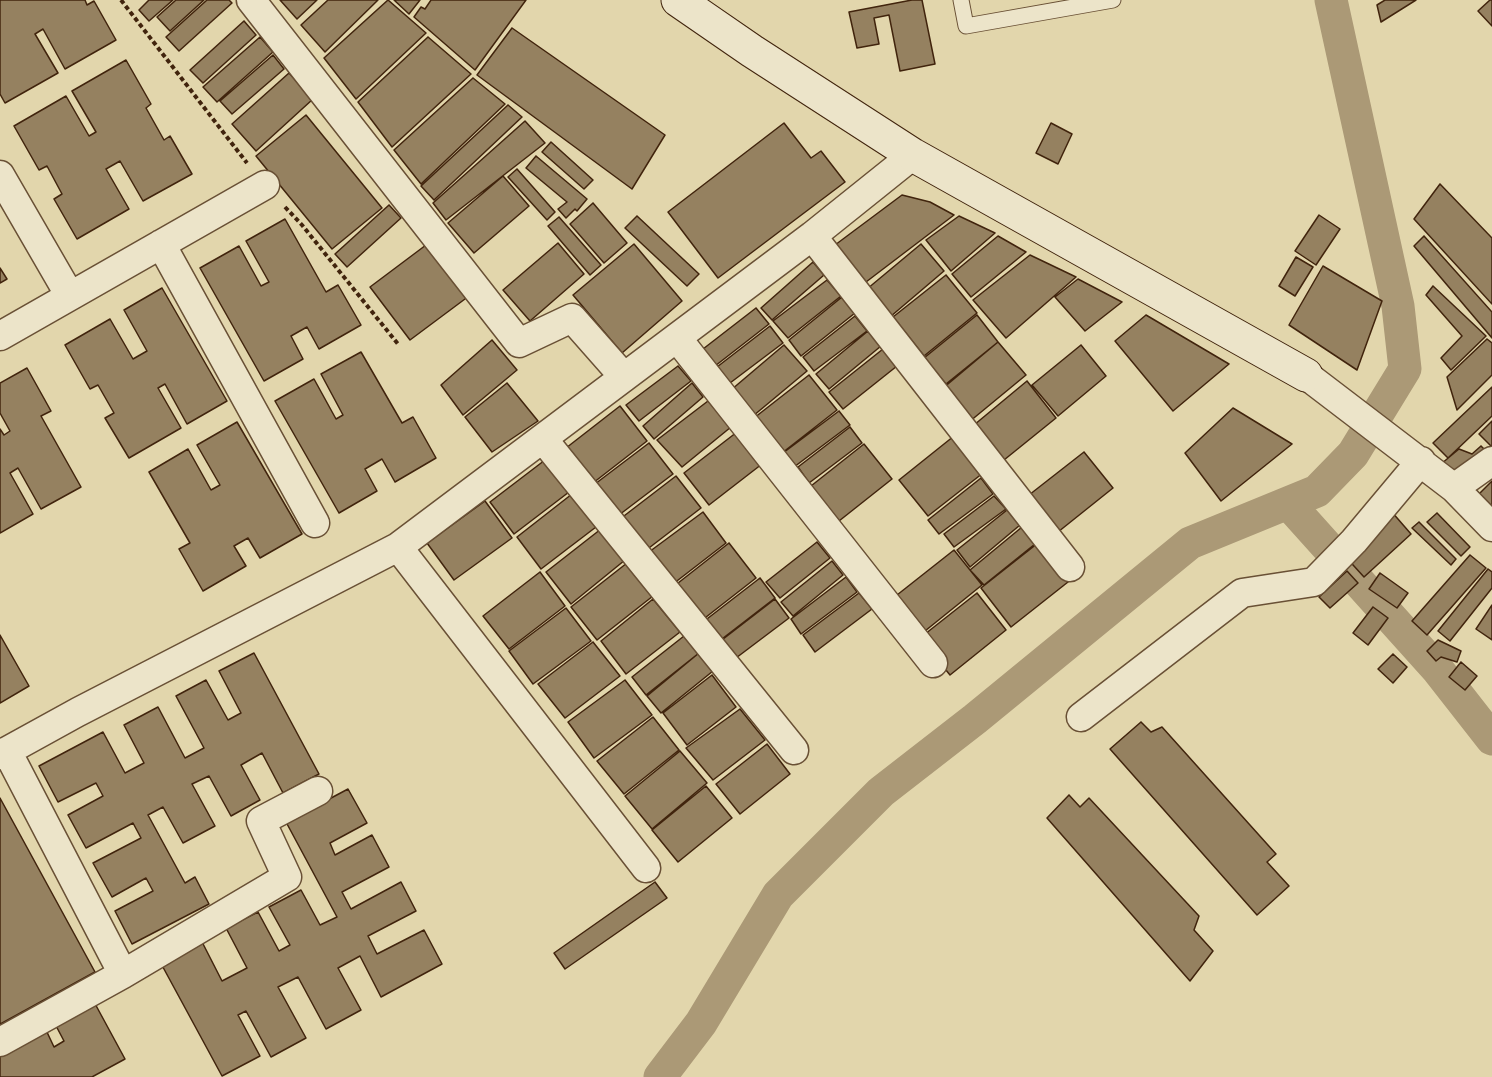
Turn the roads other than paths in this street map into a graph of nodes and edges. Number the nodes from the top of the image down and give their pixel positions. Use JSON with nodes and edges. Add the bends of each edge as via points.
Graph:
{"nodes":[{"id":1,"x":251,"y":0,"type":"edge"},
{"id":2,"x":678,"y":0,"type":"edge"},
{"id":3,"x":961,"y":0,"type":"edge"},
{"id":4,"x":1113,"y":0,"type":"edge"},
{"id":5,"x":913,"y":155,"type":"junction"},
{"id":6,"x":0,"y":175,"type":"edge"},
{"id":7,"x":265,"y":185,"type":"road end"},
{"id":8,"x":812,"y":236,"type":"junction"},
{"id":9,"x":162,"y":244,"type":"junction"},
{"id":10,"x":70,"y":296,"type":"junction"},
{"id":11,"x":0,"y":336,"type":"edge"},
{"id":12,"x":677,"y":338,"type":"junction"},
{"id":13,"x":1306,"y":375,"type":"joint"},
{"id":14,"x":624,"y":377,"type":"junction"},
{"id":15,"x":543,"y":439,"type":"junction"},
{"id":16,"x":1413,"y":455,"type":"junction"},
{"id":17,"x":1492,"y":461,"type":"edge"},
{"id":18,"x":1454,"y":488,"type":"junction"},
{"id":19,"x":315,"y":523,"type":"dead end"},
{"id":20,"x":1492,"y":527,"type":"edge"},
{"id":21,"x":398,"y":547,"type":"junction"},
{"id":22,"x":1070,"y":567,"type":"dead end"},
{"id":23,"x":933,"y":663,"type":"dead end"},
{"id":24,"x":1081,"y":717,"type":"dead end"},
{"id":25,"x":794,"y":750,"type":"dead end"},
{"id":26,"x":4,"y":753,"type":"edge"},
{"id":27,"x":318,"y":791,"type":"dead end"},
{"id":28,"x":646,"y":868,"type":"dead end"},
{"id":29,"x":123,"y":974,"type":"junction"},
{"id":30,"x":0,"y":1042,"type":"edge"}],
"edges":[{"from":1,"to":14,"type":"street","via":[[519,343],[572,318]]},
{"from":2,"to":5,"type":"street"},
{"from":3,"to":4,"type":"lane","via":[[966,26]]},
{"from":5,"to":8,"type":"street"},
{"from":5,"to":13,"type":"street"},
{"from":6,"to":10,"type":"street"},
{"from":7,"to":9,"type":"street"},
{"from":8,"to":12,"type":"street"},
{"from":8,"to":22,"type":"street"},
{"from":9,"to":10,"type":"street"},
{"from":9,"to":19,"type":"street"},
{"from":10,"to":11,"type":"street"},
{"from":12,"to":14,"type":"street"},
{"from":12,"to":23,"type":"street"},
{"from":13,"to":16,"type":"street"},
{"from":14,"to":15,"type":"street"},
{"from":15,"to":21,"type":"street"},
{"from":15,"to":25,"type":"street"},
{"from":16,"to":18,"type":"street"},
{"from":16,"to":24,"type":"street","via":[[1354,541],[1314,582],[1242,592]]},
{"from":17,"to":18,"type":"street"},
{"from":18,"to":20,"type":"street"},
{"from":21,"to":26,"type":"street"},
{"from":21,"to":28,"type":"street"},
{"from":26,"to":29,"type":"street"},
{"from":27,"to":29,"type":"street","via":[[261,821],[287,877]]},
{"from":29,"to":30,"type":"street"}]}
